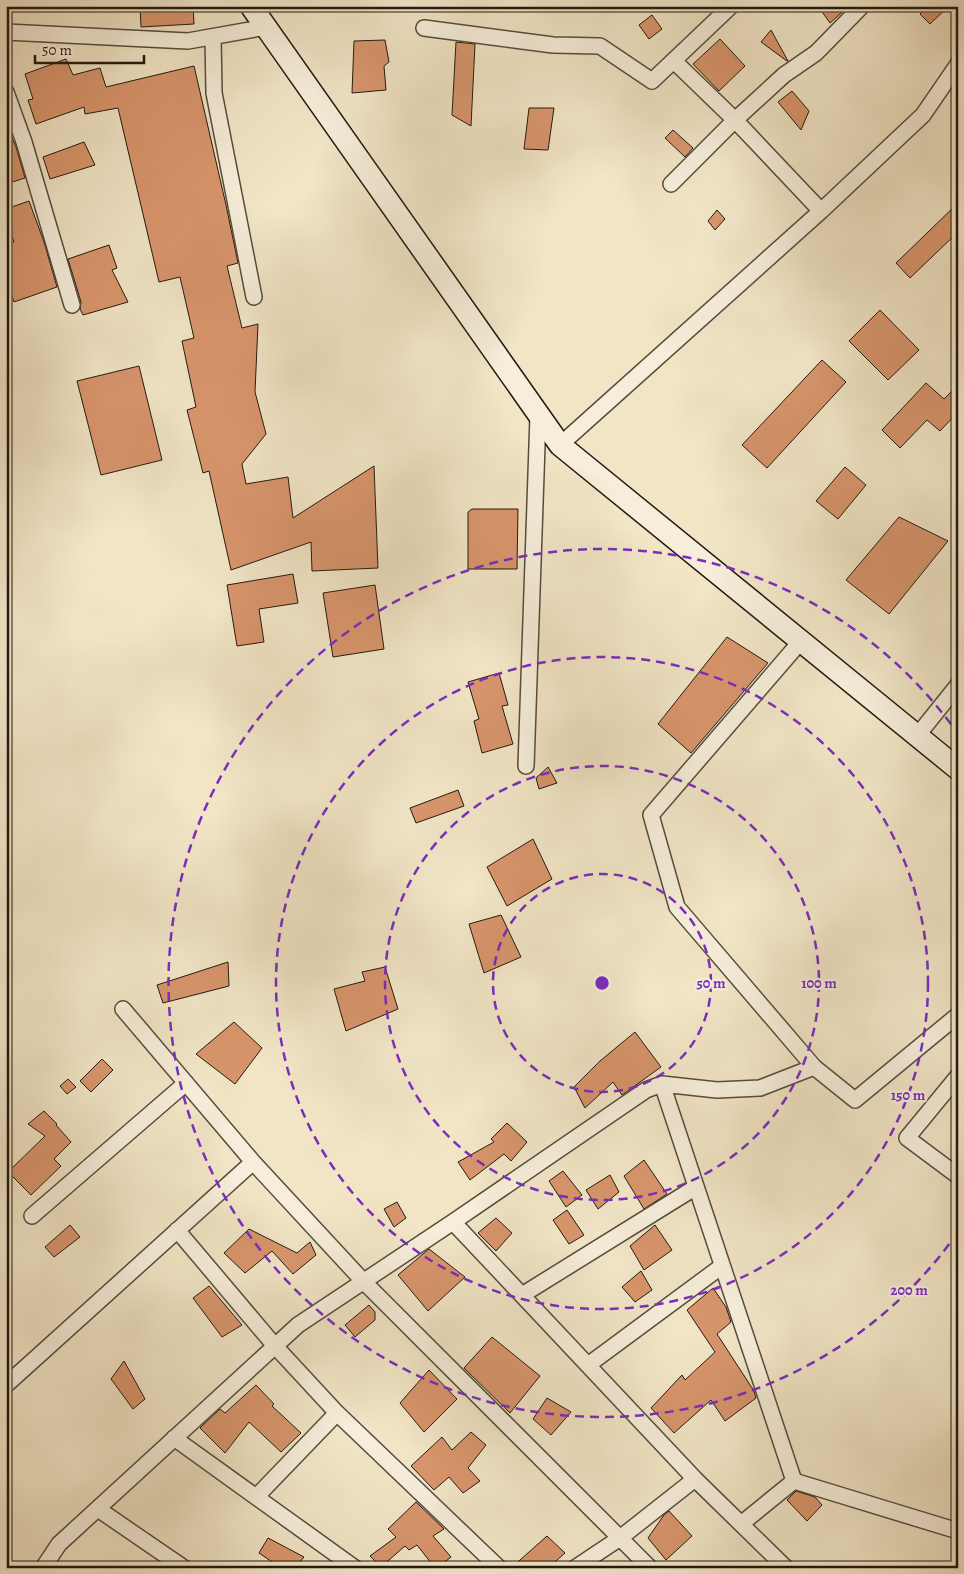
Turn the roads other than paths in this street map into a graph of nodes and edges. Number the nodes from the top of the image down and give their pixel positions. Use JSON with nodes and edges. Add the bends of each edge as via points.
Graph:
{"nodes":[{"id":1,"x":251,"y":6,"type":"edge"},
{"id":2,"x":731,"y":6,"type":"edge"},
{"id":3,"x":862,"y":6,"type":"edge"},
{"id":4,"x":266,"y":27,"type":"junction"},
{"id":5,"x":424,"y":28,"type":"dead end"},
{"id":6,"x":6,"y":32,"type":"edge"},
{"id":7,"x":213,"y":37,"type":"junction"},
{"id":8,"x":674,"y":60,"type":"junction"},
{"id":9,"x":958,"y":64,"type":"edge"},
{"id":10,"x":6,"y":92,"type":"edge"},
{"id":11,"x":735,"y":120,"type":"junction"},
{"id":12,"x":672,"y":184,"type":"dead end"},
{"id":13,"x":821,"y":211,"type":"junction"},
{"id":14,"x":254,"y":297,"type":"dead end"},
{"id":15,"x":72,"y":305,"type":"dead end"},
{"id":16,"x":538,"y":416,"type":"junction"},
{"id":17,"x":560,"y":445,"type":"junction"},
{"id":18,"x":801,"y":641,"type":"junction"},
{"id":19,"x":958,"y":685,"type":"edge"},
{"id":20,"x":916,"y":736,"type":"junction"},
{"id":21,"x":526,"y":766,"type":"dead end"},
{"id":22,"x":958,"y":769,"type":"edge"},
{"id":23,"x":122,"y":1009,"type":"dead end"},
{"id":24,"x":958,"y":1015,"type":"edge"},
{"id":25,"x":814,"y":1067,"type":"junction"},
{"id":26,"x":958,"y":1076,"type":"edge"},
{"id":27,"x":186,"y":1083,"type":"junction"},
{"id":28,"x":662,"y":1084,"type":"junction"},
{"id":29,"x":253,"y":1162,"type":"junction"},
{"id":30,"x":958,"y":1176,"type":"edge"},
{"id":31,"x":696,"y":1187,"type":"junction"},
{"id":32,"x":32,"y":1216,"type":"dead end"},
{"id":33,"x":453,"y":1222,"type":"junction"},
{"id":34,"x":177,"y":1230,"type":"junction"},
{"id":35,"x":722,"y":1266,"type":"junction"},
{"id":36,"x":364,"y":1282,"type":"junction"},
{"id":37,"x":522,"y":1295,"type":"junction"},
{"id":38,"x":275,"y":1346,"type":"junction"},
{"id":39,"x":588,"y":1366,"type":"junction"},
{"id":40,"x":6,"y":1386,"type":"edge"},
{"id":41,"x":338,"y":1413,"type":"junction"},
{"id":42,"x":174,"y":1438,"type":"junction"},
{"id":43,"x":695,"y":1479,"type":"junction"},
{"id":44,"x":794,"y":1480,"type":"junction"},
{"id":45,"x":256,"y":1496,"type":"junction"},
{"id":46,"x":98,"y":1509,"type":"junction"},
{"id":47,"x":741,"y":1524,"type":"junction"},
{"id":48,"x":958,"y":1531,"type":"edge"},
{"id":49,"x":620,"y":1538,"type":"junction"},
{"id":50,"x":43,"y":1568,"type":"edge"},
{"id":51,"x":184,"y":1568,"type":"edge"},
{"id":52,"x":354,"y":1568,"type":"edge"},
{"id":53,"x":499,"y":1568,"type":"edge"},
{"id":54,"x":575,"y":1568,"type":"edge"},
{"id":55,"x":650,"y":1568,"type":"edge"},
{"id":56,"x":786,"y":1568,"type":"edge"}],
"edges":[{"from":1,"to":4,"type":"main road"},
{"from":2,"to":8,"type":"street"},
{"from":3,"to":11,"type":"street","via":[[816,53],[784,75]]},
{"from":4,"to":7,"type":"street"},
{"from":4,"to":16,"type":"main road"},
{"from":5,"to":8,"type":"street","via":[[553,45],[600,46],[652,81]]},
{"from":6,"to":7,"type":"street","via":[[188,41]]},
{"from":7,"to":14,"type":"street","via":[[214,93]]},
{"from":8,"to":11,"type":"street"},
{"from":9,"to":13,"type":"street","via":[[923,115]]},
{"from":10,"to":15,"type":"street"},
{"from":11,"to":12,"type":"street"},
{"from":11,"to":13,"type":"street"},
{"from":13,"to":17,"type":"street"},
{"from":16,"to":17,"type":"main road"},
{"from":16,"to":21,"type":"street"},
{"from":17,"to":18,"type":"main road"},
{"from":18,"to":20,"type":"main road"},
{"from":18,"to":25,"type":"street","via":[[651,815],[678,907]]},
{"from":19,"to":20,"type":"street"},
{"from":20,"to":22,"type":"main road"},
{"from":23,"to":27,"type":"street"},
{"from":24,"to":25,"type":"street","via":[[854,1100]]},
{"from":25,"to":28,"type":"street","via":[[760,1088],[717,1090]]},
{"from":26,"to":30,"type":"street","via":[[907,1138]]},
{"from":27,"to":29,"type":"street"},
{"from":27,"to":32,"type":"street"},
{"from":28,"to":31,"type":"street"},
{"from":28,"to":33,"type":"street","via":[[646,1090]]},
{"from":29,"to":34,"type":"street"},
{"from":29,"to":36,"type":"street"},
{"from":31,"to":35,"type":"street"},
{"from":31,"to":37,"type":"street"},
{"from":33,"to":36,"type":"street"},
{"from":33,"to":37,"type":"street"},
{"from":34,"to":38,"type":"street"},
{"from":34,"to":40,"type":"street"},
{"from":35,"to":39,"type":"street"},
{"from":35,"to":44,"type":"street"},
{"from":36,"to":38,"type":"street","via":[[298,1325]]},
{"from":36,"to":49,"type":"street"},
{"from":37,"to":39,"type":"street"},
{"from":38,"to":41,"type":"street"},
{"from":38,"to":42,"type":"street"},
{"from":39,"to":43,"type":"street"},
{"from":41,"to":45,"type":"street"},
{"from":41,"to":53,"type":"street"},
{"from":42,"to":45,"type":"street"},
{"from":42,"to":46,"type":"street"},
{"from":43,"to":47,"type":"street"},
{"from":43,"to":49,"type":"street"},
{"from":44,"to":47,"type":"street"},
{"from":44,"to":48,"type":"street"},
{"from":45,"to":52,"type":"street"},
{"from":46,"to":50,"type":"street","via":[[59,1544]]},
{"from":46,"to":51,"type":"street"},
{"from":47,"to":56,"type":"street"},
{"from":49,"to":54,"type":"street"},
{"from":49,"to":55,"type":"street"}]}
